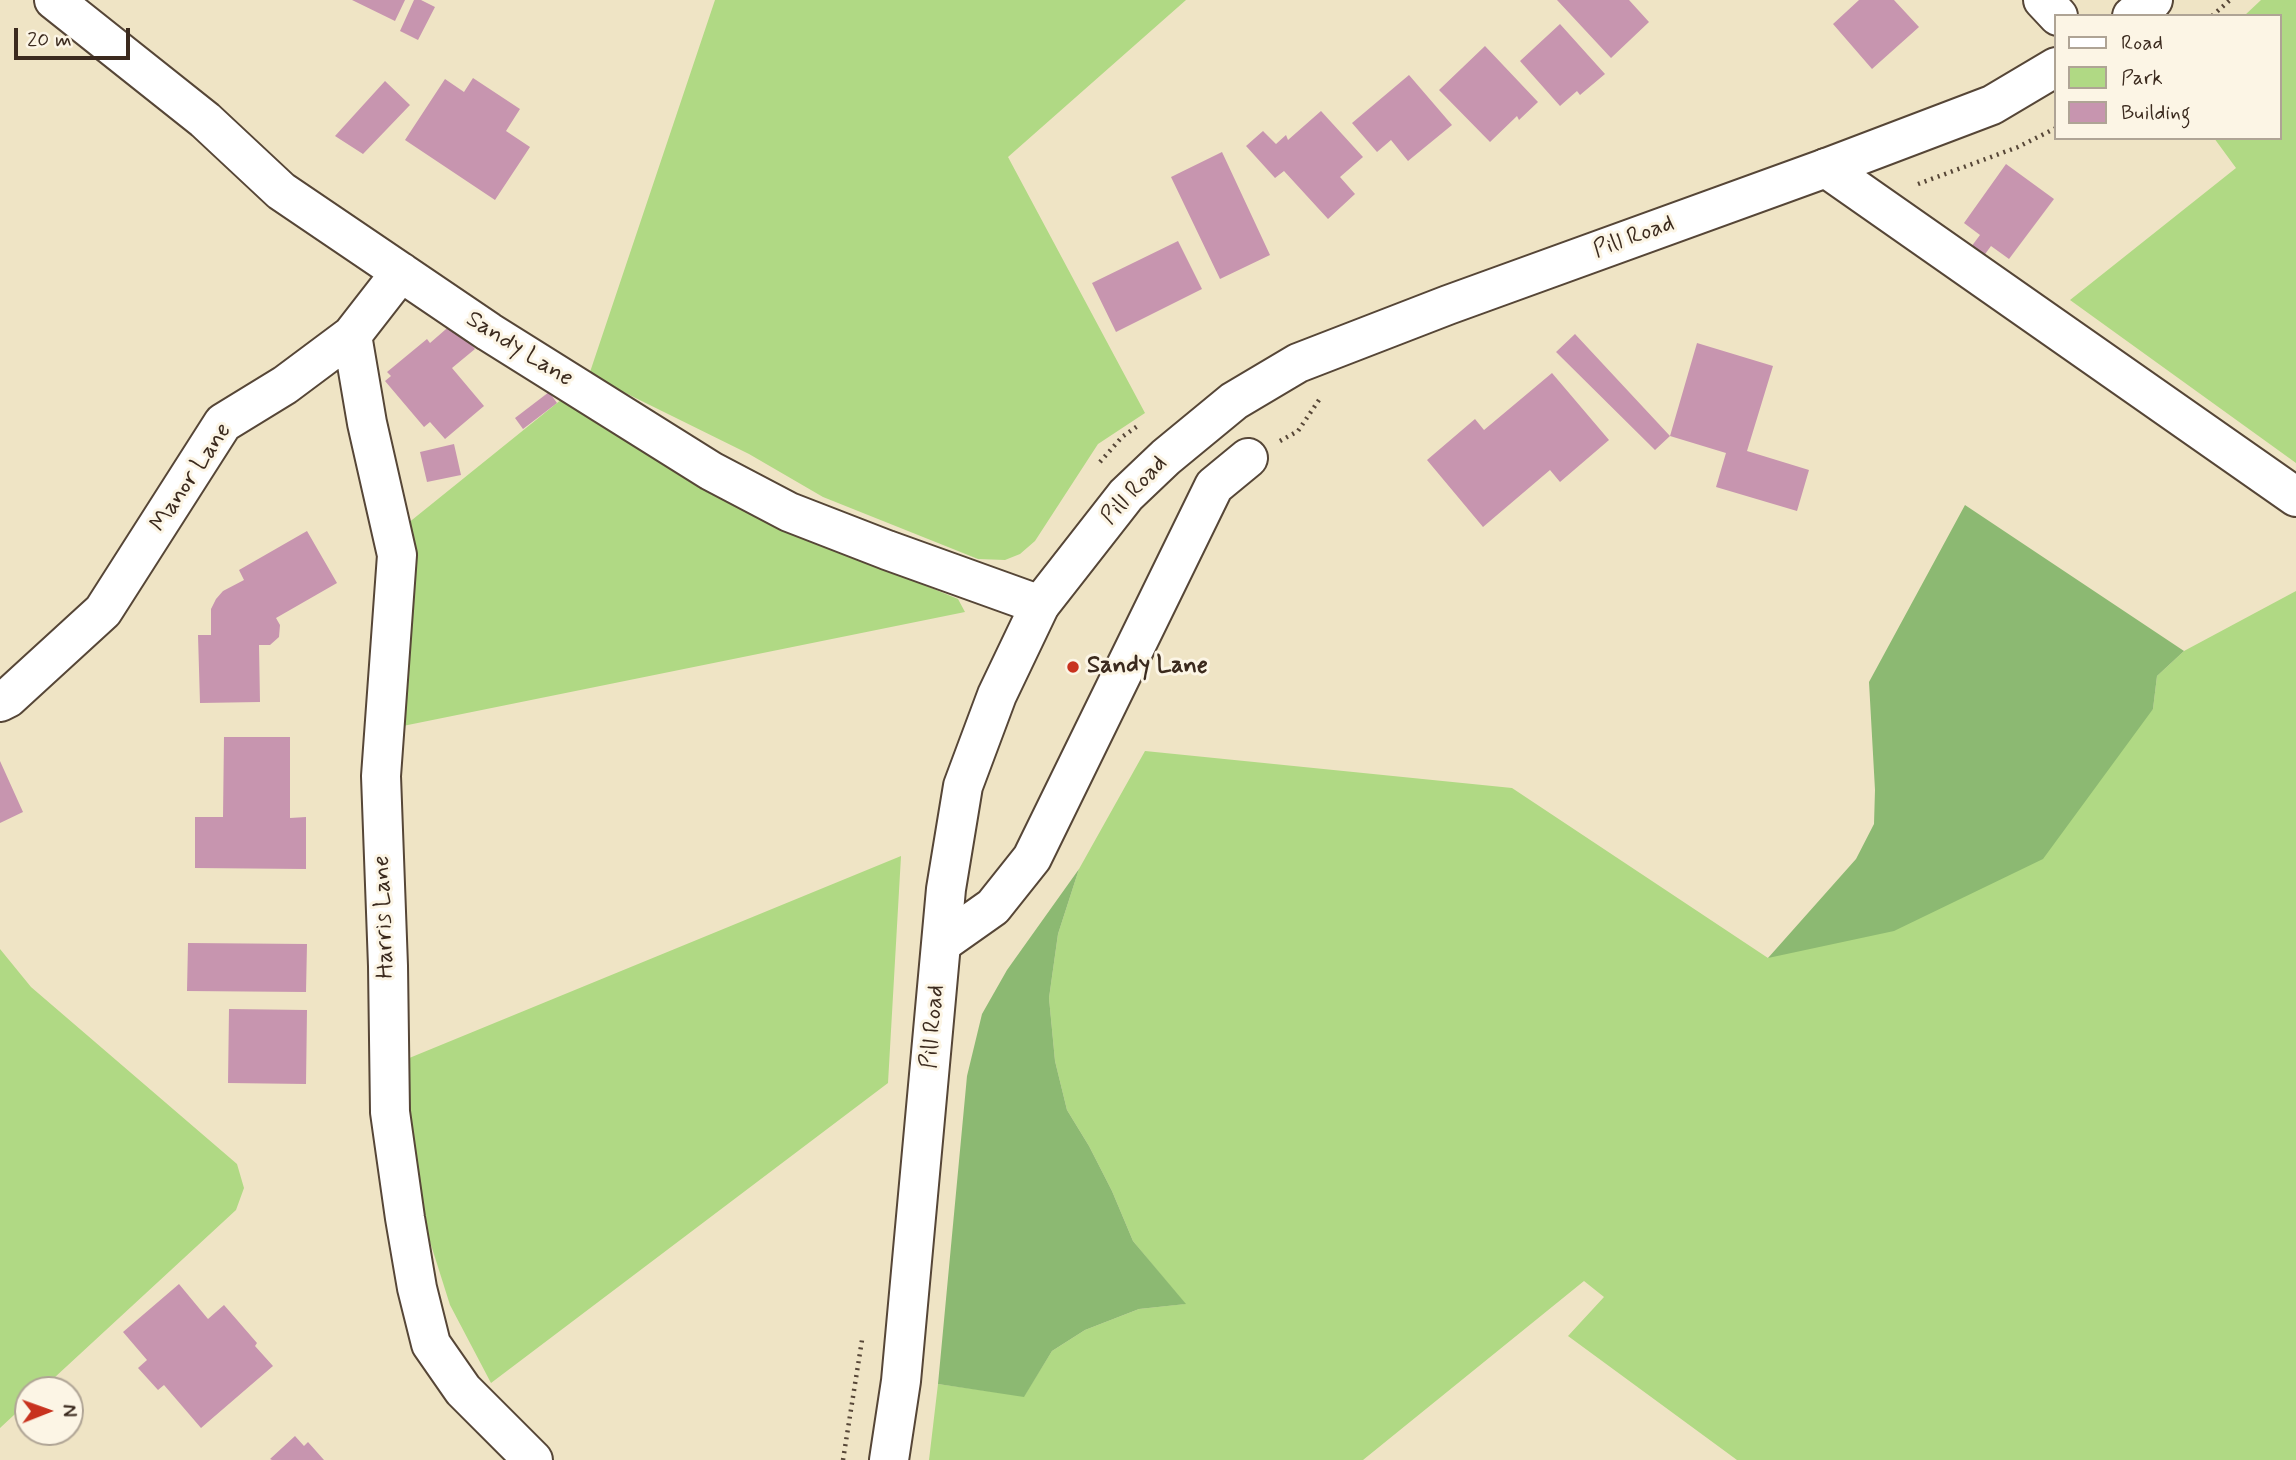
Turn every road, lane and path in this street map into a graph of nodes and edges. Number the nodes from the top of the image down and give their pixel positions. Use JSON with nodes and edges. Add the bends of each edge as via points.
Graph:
{"nodes":[{"id":1,"x":54,"y":0,"type":"edge"},
{"id":2,"x":2043,"y":0,"type":"edge"},
{"id":3,"x":2153,"y":0,"type":"edge"},
{"id":4,"x":2230,"y":0,"type":"edge"},
{"id":5,"x":2056,"y":14,"type":"edge"},
{"id":6,"x":2135,"y":14,"type":"edge"},
{"id":7,"x":2214,"y":14,"type":"edge"},
{"id":8,"x":2054,"y":68,"type":"edge"},
{"id":9,"x":2054,"y":129,"type":"edge"},
{"id":10,"x":1826,"y":169,"type":"junction"},
{"id":11,"x":1873,"y":200,"type":"junction"},
{"id":12,"x":401,"y":272,"type":"junction"},
{"id":13,"x":352,"y":335,"type":"junction"},
{"id":14,"x":1322,"y":396,"type":"dead end"},
{"id":15,"x":1141,"y":424,"type":"dead end"},
{"id":16,"x":1248,"y":458,"type":"joint"},
{"id":17,"x":1094,"y":468,"type":"dead end"},
{"id":18,"x":2296,"y":497,"type":"edge"},
{"id":19,"x":1040,"y":605,"type":"junction"},
{"id":20,"x":0,"y":702,"type":"edge"},
{"id":21,"x":942,"y":943,"type":"junction"},
{"id":22,"x":863,"y":1337,"type":"dead end"},
{"id":23,"x":533,"y":1460,"type":"edge"},
{"id":24,"x":843,"y":1460,"type":"edge"},
{"id":25,"x":889,"y":1460,"type":"edge"}],
"edges":[{"from":1,"to":12,"type":"street","name":"Sandy Lane","via":[[205,120],[281,191]]},
{"from":2,"to":5,"type":"street"},
{"from":3,"to":6,"type":"street"},
{"from":4,"to":7,"type":"path"},
{"from":8,"to":10,"type":"street","name":"Pill Road","via":[[1992,105]]},
{"from":9,"to":11,"type":"path","via":[[2018,147]]},
{"from":10,"to":11,"type":"street"},
{"from":10,"to":19,"type":"street","name":"Pill Road","via":[[1298,363],[1234,401],[1166,457],[1126,495]]},
{"from":11,"to":18,"type":"street"},
{"from":12,"to":13,"type":"street","name":"Manor Lane"},
{"from":12,"to":19,"type":"street","name":"Sandy Lane","via":[[711,471],[778,506]]},
{"from":13,"to":20,"type":"street","name":"Manor Lane","via":[[285,385],[223,423],[103,611]]},
{"from":13,"to":23,"type":"street","name":"Harris Lane","via":[[397,555],[381,776],[390,1112],[405,1217],[431,1344],[463,1390]]},
{"from":14,"to":16,"type":"path","via":[[1298,431]]},
{"from":15,"to":17,"type":"path"},
{"from":16,"to":21,"type":"street","via":[[1214,486],[1032,858],[993,907]]},
{"from":19,"to":21,"type":"street","name":"Pill Road","via":[[997,695],[963,786]]},
{"from":21,"to":25,"type":"street","name":"Pill Road","via":[[901,1381]]},
{"from":22,"to":24,"type":"path"}]}
